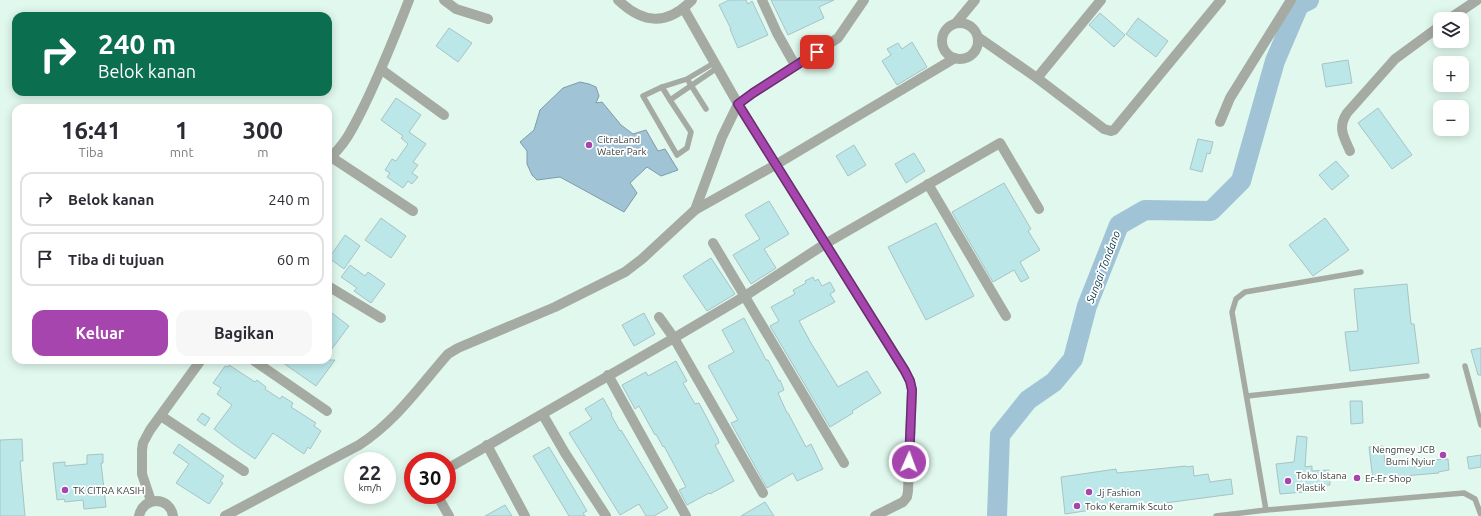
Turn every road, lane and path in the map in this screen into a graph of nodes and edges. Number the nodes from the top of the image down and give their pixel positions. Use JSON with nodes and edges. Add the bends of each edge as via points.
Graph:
{"nodes":[{"id":1,"x":409,"y":0,"type":"edge"},
{"id":2,"x":444,"y":0,"type":"edge"},
{"id":3,"x":618,"y":0,"type":"edge"},
{"id":4,"x":692,"y":0,"type":"edge"},
{"id":5,"x":762,"y":0,"type":"edge"},
{"id":6,"x":864,"y":0,"type":"edge"},
{"id":7,"x":975,"y":0,"type":"edge"},
{"id":8,"x":1101,"y":0,"type":"edge"},
{"id":9,"x":1221,"y":0,"type":"edge"},
{"id":10,"x":1291,"y":0,"type":"edge"},
{"id":11,"x":1477,"y":0,"type":"edge"},
{"id":12,"x":684,"y":9,"type":"junction"},
{"id":13,"x":1459,"y":12,"type":"edge"},
{"id":14,"x":488,"y":19,"type":"dead end"},
{"id":15,"x":956,"y":23,"type":"junction"},
{"id":16,"x":1433,"y":31,"type":"edge"},
{"id":17,"x":978,"y":37,"type":"junction"},
{"id":18,"x":955,"y":58,"type":"junction"},
{"id":19,"x":716,"y":65,"type":"junction"},
{"id":20,"x":795,"y":65,"type":"junction"},
{"id":21,"x":382,"y":70,"type":"junction"},
{"id":22,"x":1038,"y":78,"type":"junction"},
{"id":23,"x":687,"y":79,"type":"junction"},
{"id":24,"x":691,"y":85,"type":"junction"},
{"id":25,"x":662,"y":87,"type":"junction"},
{"id":26,"x":670,"y":100,"type":"junction"},
{"id":27,"x":738,"y":104,"type":"junction"},
{"id":28,"x":706,"y":109,"type":"dead end"},
{"id":29,"x":444,"y":116,"type":"dead end"},
{"id":30,"x":1220,"y":122,"type":"dead end"},
{"id":31,"x":1350,"y":151,"type":"dead end"},
{"id":32,"x":332,"y":156,"type":"edge"},
{"id":33,"x":332,"y":160,"type":"edge"},
{"id":34,"x":777,"y":164,"type":"junction"},
{"id":35,"x":928,"y":184,"type":"junction"},
{"id":36,"x":1039,"y":209,"type":"dead end"},
{"id":37,"x":695,"y":210,"type":"junction"},
{"id":38,"x":413,"y":211,"type":"dead end"},
{"id":39,"x":713,"y":243,"type":"dead end"},
{"id":40,"x":825,"y":244,"type":"junction"},
{"id":41,"x":1361,"y":272,"type":"dead end"},
{"id":42,"x":332,"y":288,"type":"edge"},
{"id":43,"x":745,"y":296,"type":"junction"},
{"id":44,"x":1006,"y":316,"type":"dead end"},
{"id":45,"x":659,"y":317,"type":"dead end"},
{"id":46,"x":381,"y":318,"type":"dead end"},
{"id":47,"x":674,"y":338,"type":"junction"},
{"id":48,"x":198,"y":364,"type":"edge"},
{"id":49,"x":259,"y":364,"type":"edge"},
{"id":50,"x":1465,"y":366,"type":"dead end"},
{"id":51,"x":608,"y":375,"type":"junction"},
{"id":52,"x":1427,"y":376,"type":"dead end"},
{"id":53,"x":1246,"y":396,"type":"junction"},
{"id":54,"x":327,"y":411,"type":"dead end"},
{"id":55,"x":543,"y":415,"type":"junction"},
{"id":56,"x":161,"y":416,"type":"junction"},
{"id":57,"x":1481,"y":425,"type":"edge"},
{"id":58,"x":487,"y":445,"type":"junction"},
{"id":59,"x":844,"y":463,"type":"dead end"},
{"id":60,"x":456,"y":464,"type":"edge"},
{"id":61,"x":244,"y":471,"type":"dead end"},
{"id":62,"x":763,"y":493,"type":"dead end"},
{"id":63,"x":151,"y":501,"type":"junction"},
{"id":64,"x":442,"y":504,"type":"edge"},
{"id":65,"x":1266,"y":510,"type":"junction"},
{"id":66,"x":1481,"y":514,"type":"edge"},
{"id":67,"x":139,"y":516,"type":"edge"},
{"id":68,"x":173,"y":516,"type":"edge"},
{"id":69,"x":225,"y":516,"type":"edge"},
{"id":70,"x":449,"y":516,"type":"edge"},
{"id":71,"x":525,"y":516,"type":"edge"},
{"id":72,"x":606,"y":516,"type":"edge"},
{"id":73,"x":686,"y":516,"type":"edge"},
{"id":74,"x":875,"y":516,"type":"edge"},
{"id":75,"x":1216,"y":516,"type":"edge"}],
"edges":[{"from":1,"to":21,"type":"street"},
{"from":2,"to":14,"type":"street","via":[[456,9]]},
{"from":3,"to":12,"type":"street","via":[[640,15],[656,20]]},
{"from":4,"to":12,"type":"street"},
{"from":5,"to":20,"type":"street"},
{"from":6,"to":20,"type":"street","via":[[838,38]]},
{"from":7,"to":15,"type":"street"},
{"from":8,"to":22,"type":"street"},
{"from":9,"to":22,"type":"street","via":[[1112,131],[1104,129]]},
{"from":10,"to":30,"type":"street","via":[[1230,98]]},
{"from":11,"to":13,"type":"street"},
{"from":12,"to":19,"type":"street"},
{"from":15,"to":17,"type":"street","via":[[970,25]]},
{"from":15,"to":18,"type":"street","via":[[946,29],[942,40],[945,52]]},
{"from":16,"to":31,"type":"street","via":[[1395,59],[1347,113],[1341,128]]},
{"from":17,"to":18,"type":"street","via":[[977,50],[973,55]]},
{"from":17,"to":22,"type":"street"},
{"from":18,"to":34,"type":"street"},
{"from":19,"to":23,"type":"lane"},
{"from":19,"to":24,"type":"lane"},
{"from":19,"to":27,"type":"street"},
{"from":20,"to":27,"type":"street"},
{"from":21,"to":29,"type":"street"},
{"from":21,"to":32,"type":"street","via":[[344,142]]},
{"from":23,"to":24,"type":"lane"},
{"from":23,"to":25,"type":"lane"},
{"from":24,"to":26,"type":"lane"},
{"from":24,"to":28,"type":"lane"},
{"from":25,"to":26,"type":"lane"},
{"from":25,"to":26,"type":"lane","via":[[643,96],[677,155],[686,148],[691,132]]},
{"from":27,"to":34,"type":"street"},
{"from":27,"to":37,"type":"street","via":[[722,137]]},
{"from":33,"to":38,"type":"street"},
{"from":34,"to":37,"type":"street"},
{"from":34,"to":40,"type":"street"},
{"from":35,"to":36,"type":"street","via":[[1000,143]]},
{"from":35,"to":40,"type":"street"},
{"from":35,"to":44,"type":"street"},
{"from":37,"to":69,"type":"street","via":[[625,272],[555,307],[448,354],[399,412],[373,436]]},
{"from":39,"to":43,"type":"street"},
{"from":40,"to":43,"type":"street"},
{"from":40,"to":74,"type":"street","via":[[905,371],[912,390],[907,497],[903,502]]},
{"from":41,"to":53,"type":"lane","via":[[1245,292],[1236,299],[1232,312]]},
{"from":42,"to":46,"type":"street"},
{"from":43,"to":47,"type":"street"},
{"from":43,"to":59,"type":"street"},
{"from":45,"to":47,"type":"street"},
{"from":47,"to":51,"type":"street"},
{"from":47,"to":62,"type":"street"},
{"from":48,"to":56,"type":"street"},
{"from":49,"to":54,"type":"street"},
{"from":50,"to":57,"type":"lane"},
{"from":51,"to":55,"type":"street"},
{"from":51,"to":73,"type":"street"},
{"from":52,"to":53,"type":"lane"},
{"from":53,"to":65,"type":"lane"},
{"from":55,"to":58,"type":"street"},
{"from":55,"to":72,"type":"street"},
{"from":56,"to":61,"type":"street"},
{"from":56,"to":63,"type":"street","via":[[146,437],[142,450],[142,474]]},
{"from":58,"to":60,"type":"street"},
{"from":58,"to":71,"type":"street"},
{"from":63,"to":67,"type":"street","via":[[143,506]]},
{"from":63,"to":68,"type":"street","via":[[166,504]]},
{"from":64,"to":70,"type":"street"},
{"from":65,"to":66,"type":"lane","via":[[1464,494],[1475,499]]},
{"from":65,"to":75,"type":"lane"}]}
